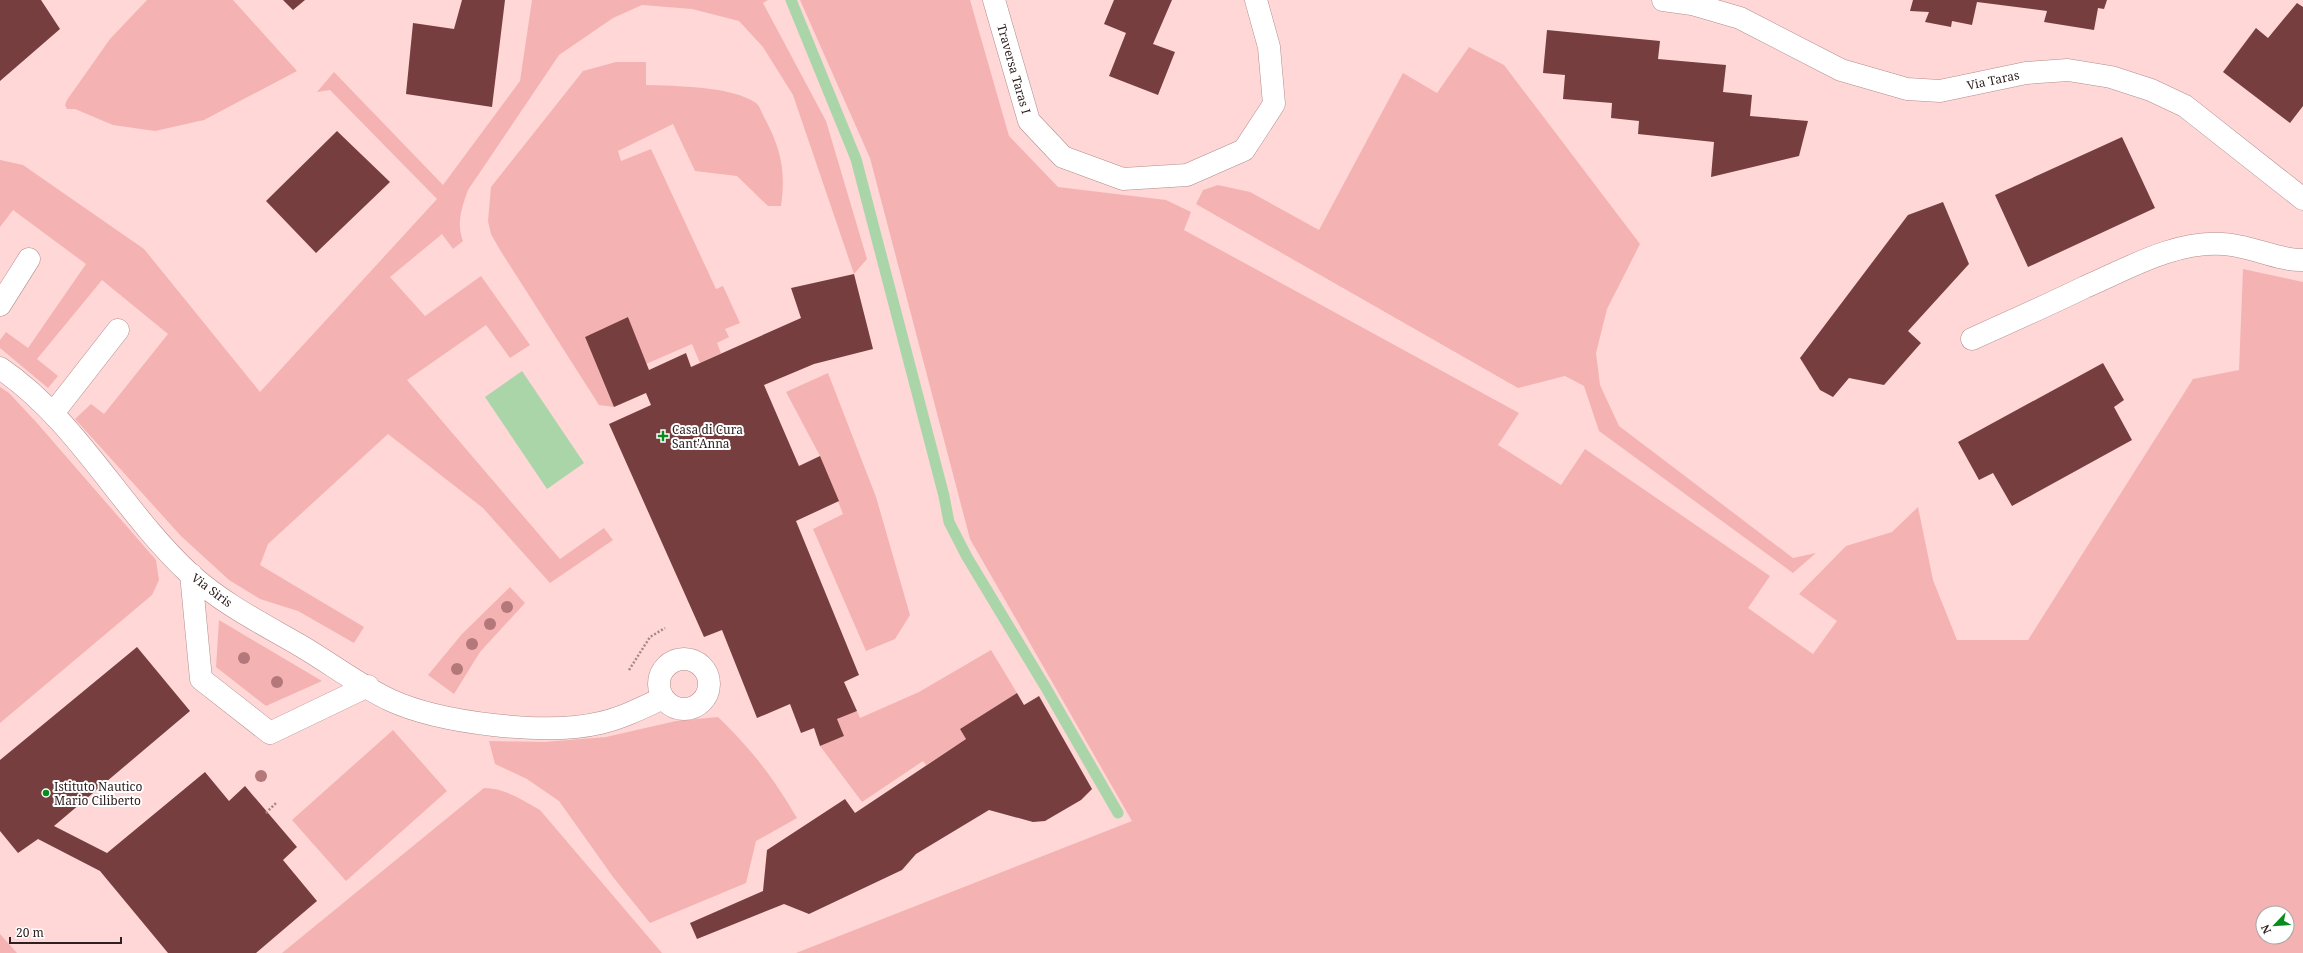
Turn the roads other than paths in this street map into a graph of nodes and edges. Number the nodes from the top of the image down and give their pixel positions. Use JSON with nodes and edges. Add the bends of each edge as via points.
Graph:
{"nodes":[{"id":1,"x":994,"y":0,"type":"edge"},
{"id":2,"x":1256,"y":0,"type":"edge"},
{"id":3,"x":1663,"y":0,"type":"edge"},
{"id":4,"x":2303,"y":199,"type":"edge"},
{"id":5,"x":29,"y":259,"type":"dead end"},
{"id":6,"x":2303,"y":260,"type":"edge"},
{"id":7,"x":0,"y":305,"type":"edge"},
{"id":8,"x":118,"y":330,"type":"dead end"},
{"id":9,"x":1972,"y":339,"type":"dead end"},
{"id":10,"x":0,"y":368,"type":"edge"},
{"id":11,"x":54,"y":412,"type":"junction"},
{"id":12,"x":191,"y":574,"type":"junction"},
{"id":13,"x":368,"y":686,"type":"junction"},
{"id":14,"x":663,"y":698,"type":"dead end"}],
"edges":[{"from":1,"to":2,"type":"street","name":"Traversa Taras I","via":[[1029,121],[1063,157],[1123,179],[1187,175],[1244,150],[1274,104],[1269,48]]},
{"from":3,"to":4,"type":"street","name":"Via Taras","via":[[1692,4],[1740,18],[1841,70],[1907,89],[1940,91],[2026,73],[2068,70],[2111,77],[2151,90],[2185,106]]},
{"from":5,"to":7,"type":"street"},
{"from":6,"to":9,"type":"street","via":[[2223,244],[2189,246],[2154,256]]},
{"from":8,"to":11,"type":"street"},
{"from":10,"to":11,"type":"street","name":"Via Siris"},
{"from":11,"to":12,"type":"street","name":"Via Siris","via":[[153,536]]},
{"from":12,"to":13,"type":"street","name":"Via Siris","via":[[228,604]]},
{"from":12,"to":13,"type":"street","via":[[201,679],[270,733]]},
{"from":13,"to":14,"type":"street","name":"Via Siris","via":[[391,700],[444,717],[518,728],[562,729],[598,724],[629,715]]}]}
